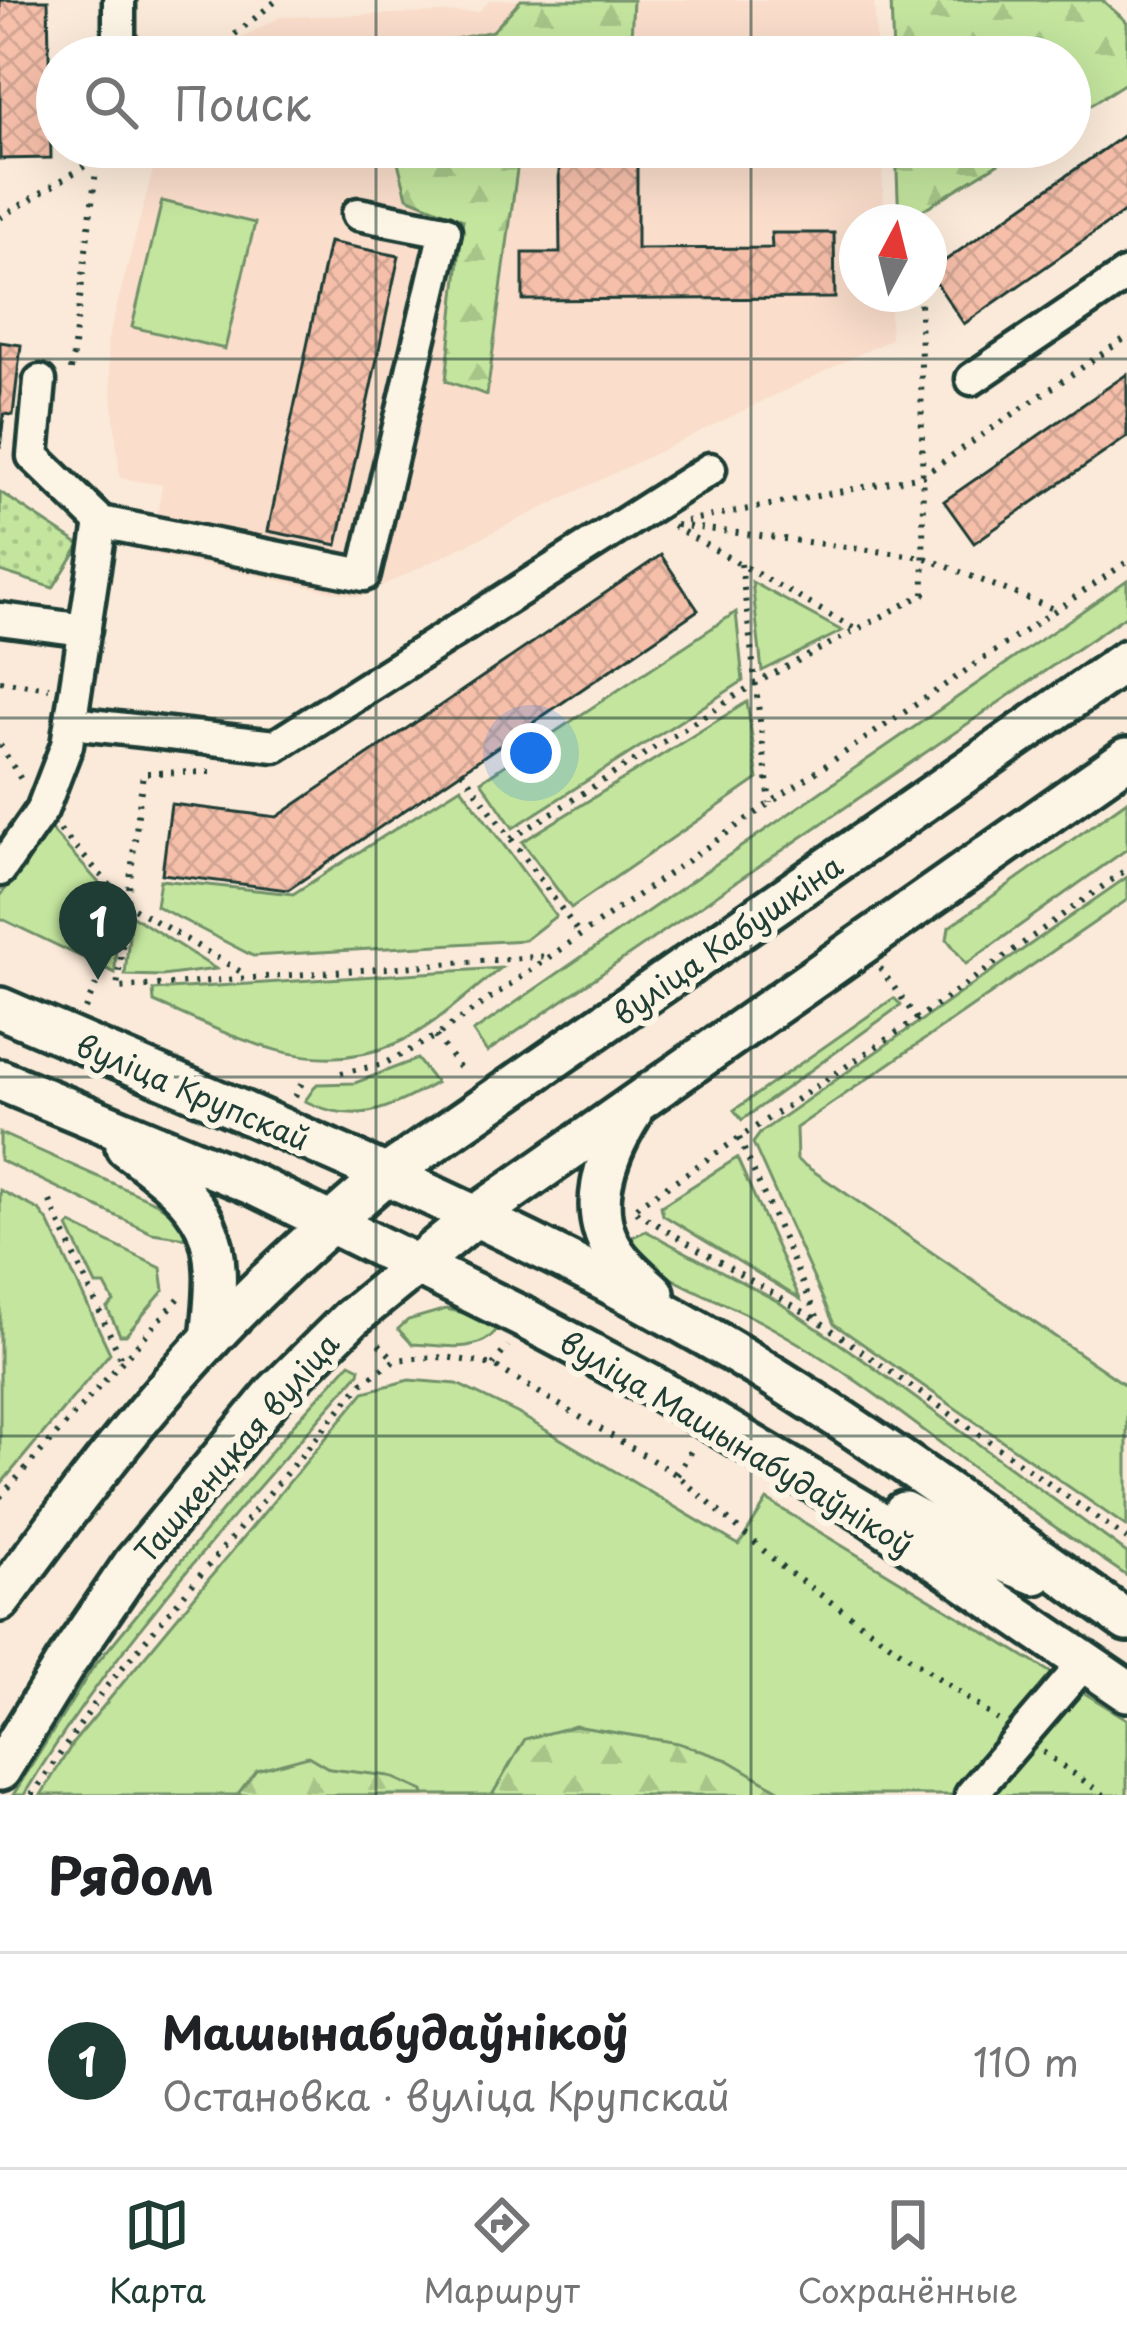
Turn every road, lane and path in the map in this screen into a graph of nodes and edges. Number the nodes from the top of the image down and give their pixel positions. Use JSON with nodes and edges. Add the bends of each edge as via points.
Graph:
{"nodes":[{"id":1,"x":119,"y":0,"type":"edge"},
{"id":2,"x":277,"y":0,"type":"edge"},
{"id":3,"x":119,"y":36,"type":"edge"},
{"id":4,"x":233,"y":36,"type":"edge"},
{"id":5,"x":82,"y":168,"type":"edge"},
{"id":6,"x":97,"y":168,"type":"edge"},
{"id":7,"x":358,"y":214,"type":"dead end"},
{"id":8,"x":0,"y":218,"type":"edge"},
{"id":9,"x":1127,"y":274,"type":"edge"},
{"id":10,"x":920,"y":312,"type":"edge"},
{"id":11,"x":1127,"y":337,"type":"edge"},
{"id":12,"x":71,"y":370,"type":"dead end"},
{"id":13,"x":972,"y":379,"type":"dead end"},
{"id":14,"x":40,"y":381,"type":"dead end"},
{"id":15,"x":710,"y":469,"type":"dead end"},
{"id":16,"x":922,"y":476,"type":"junction"},
{"id":17,"x":101,"y":522,"type":"junction"},
{"id":18,"x":670,"y":524,"type":"junction"},
{"id":19,"x":923,"y":557,"type":"junction"},
{"id":20,"x":1127,"y":562,"type":"edge"},
{"id":21,"x":741,"y":564,"type":"junction"},
{"id":22,"x":1056,"y":610,"type":"junction"},
{"id":23,"x":0,"y":619,"type":"edge"},
{"id":24,"x":86,"y":630,"type":"junction"},
{"id":25,"x":858,"y":631,"type":"junction"},
{"id":26,"x":1127,"y":660,"type":"edge"},
{"id":27,"x":0,"y":681,"type":"edge"},
{"id":28,"x":756,"y":683,"type":"junction"},
{"id":29,"x":76,"y":691,"type":"junction"},
{"id":30,"x":71,"y":724,"type":"junction"},
{"id":31,"x":0,"y":745,"type":"edge"},
{"id":32,"x":1127,"y":758,"type":"edge"},
{"id":33,"x":462,"y":771,"type":"dead end"},
{"id":34,"x":210,"y":772,"type":"dead end"},
{"id":35,"x":770,"y":803,"type":"junction"},
{"id":36,"x":42,"y":810,"type":"junction"},
{"id":37,"x":511,"y":839,"type":"junction"},
{"id":38,"x":1127,"y":868,"type":"edge"},
{"id":39,"x":0,"y":870,"type":"edge"},
{"id":40,"x":127,"y":904,"type":"junction"},
{"id":41,"x":581,"y":936,"type":"junction"},
{"id":42,"x":549,"y":956,"type":"junction"},
{"id":43,"x":249,"y":977,"type":"junction"},
{"id":44,"x":896,"y":990,"type":"dead end"},
{"id":45,"x":0,"y":1008,"type":"edge"},
{"id":46,"x":916,"y":1018,"type":"junction"},
{"id":47,"x":436,"y":1036,"type":"junction"},
{"id":48,"x":461,"y":1070,"type":"dead end"},
{"id":49,"x":341,"y":1073,"type":"dead end"},
{"id":50,"x":305,"y":1076,"type":"dead end"},
{"id":51,"x":0,"y":1080,"type":"edge"},
{"id":52,"x":296,"y":1097,"type":"dead end"},
{"id":53,"x":636,"y":1107,"type":"junction"},
{"id":54,"x":86,"y":1118,"type":"junction"},
{"id":55,"x":739,"y":1138,"type":"junction"},
{"id":56,"x":386,"y":1174,"type":"junction"},
{"id":57,"x":50,"y":1201,"type":"dead end"},
{"id":58,"x":477,"y":1215,"type":"junction"},
{"id":59,"x":331,"y":1222,"type":"junction"},
{"id":60,"x":417,"y":1266,"type":"junction"},
{"id":61,"x":193,"y":1283,"type":"dead end"},
{"id":62,"x":819,"y":1321,"type":"junction"},
{"id":63,"x":683,"y":1323,"type":"junction"},
{"id":64,"x":211,"y":1338,"type":"junction"},
{"id":65,"x":380,"y":1344,"type":"dead end"},
{"id":66,"x":508,"y":1346,"type":"dead end"},
{"id":67,"x":395,"y":1360,"type":"junction"},
{"id":68,"x":122,"y":1361,"type":"junction"},
{"id":69,"x":494,"y":1365,"type":"junction"},
{"id":70,"x":0,"y":1497,"type":"edge"},
{"id":71,"x":872,"y":1518,"type":"junction"},
{"id":72,"x":1127,"y":1539,"type":"edge"},
{"id":73,"x":1075,"y":1585,"type":"junction"},
{"id":74,"x":0,"y":1601,"type":"edge"},
{"id":75,"x":1124,"y":1615,"type":"edge"},
{"id":76,"x":1086,"y":1661,"type":"junction"},
{"id":77,"x":1127,"y":1690,"type":"edge"},
{"id":78,"x":1020,"y":1736,"type":"junction"},
{"id":79,"x":0,"y":1770,"type":"edge"},
{"id":80,"x":32,"y":1795,"type":"edge"},
{"id":81,"x":971,"y":1795,"type":"edge"},
{"id":82,"x":1104,"y":1795,"type":"edge"}],
"edges":[{"from":1,"to":3,"type":"lane"},
{"from":2,"to":4,"type":"path"},
{"from":5,"to":8,"type":"path"},
{"from":6,"to":12,"type":"path"},
{"from":7,"to":17,"type":"lane","via":[[445,231],[364,575]]},
{"from":9,"to":13,"type":"lane"},
{"from":10,"to":16,"type":"path"},
{"from":11,"to":16,"type":"path"},
{"from":14,"to":17,"type":"lane","via":[[32,456]]},
{"from":15,"to":30,"type":"lane","via":[[275,746]]},
{"from":16,"to":18,"type":"path"},
{"from":16,"to":19,"type":"path"},
{"from":17,"to":24,"type":"lane"},
{"from":18,"to":19,"type":"path"},
{"from":18,"to":21,"type":"path"},
{"from":19,"to":22,"type":"path"},
{"from":19,"to":25,"type":"path","via":[[924,594]]},
{"from":20,"to":22,"type":"path"},
{"from":21,"to":25,"type":"path"},
{"from":21,"to":28,"type":"path"},
{"from":22,"to":35,"type":"path"},
{"from":23,"to":24,"type":"lane"},
{"from":24,"to":29,"type":"lane"},
{"from":25,"to":28,"type":"path"},
{"from":26,"to":56,"type":"main road","name":"вуліца Кабушкіна"},
{"from":27,"to":29,"type":"path"},
{"from":28,"to":35,"type":"path"},
{"from":28,"to":37,"type":"path"},
{"from":29,"to":30,"type":"lane"},
{"from":30,"to":36,"type":"lane"},
{"from":31,"to":36,"type":"path"},
{"from":32,"to":53,"type":"main road"},
{"from":33,"to":37,"type":"path"},
{"from":34,"to":40,"type":"path","via":[[143,773]]},
{"from":35,"to":41,"type":"path"},
{"from":36,"to":39,"type":"lane"},
{"from":36,"to":40,"type":"path"},
{"from":37,"to":41,"type":"path"},
{"from":38,"to":46,"type":"path"},
{"from":40,"to":43,"type":"path"},
{"from":40,"to":43,"type":"path","via":[[117,988]]},
{"from":41,"to":42,"type":"path"},
{"from":42,"to":43,"type":"path"},
{"from":42,"to":47,"type":"path"},
{"from":44,"to":46,"type":"path"},
{"from":45,"to":56,"type":"main road","name":"вуліца Крупскай"},
{"from":46,"to":55,"type":"path"},
{"from":47,"to":48,"type":"path"},
{"from":47,"to":49,"type":"path","via":[[384,1064]]},
{"from":50,"to":52,"type":"path"},
{"from":51,"to":54,"type":"main road","name":"вуліца Крупскай"},
{"from":53,"to":58,"type":"main road"},
{"from":53,"to":63,"type":"main road","via":[[609,1150],[602,1223],[616,1256]]},
{"from":54,"to":59,"type":"main road","name":"вуліца Крупскай"},
{"from":54,"to":64,"type":"main road","via":[[166,1176],[206,1223],[216,1278]]},
{"from":55,"to":62,"type":"path"},
{"from":55,"to":62,"type":"path","via":[[632,1209]]},
{"from":56,"to":58,"type":"main road"},
{"from":56,"to":59,"type":"main road","name":"вуліца Кабушкіна"},
{"from":57,"to":68,"type":"path"},
{"from":58,"to":60,"type":"main road"},
{"from":58,"to":63,"type":"main road"},
{"from":59,"to":60,"type":"main road","name":"вуліца Машынабудаўнікоў"},
{"from":59,"to":64,"type":"main road"},
{"from":60,"to":71,"type":"main road","name":"вуліца Машынабудаўнікоў","via":[[654,1387]]},
{"from":60,"to":79,"type":"main road","name":"Ташкенцкая вуліца","via":[[335,1333],[202,1477],[64,1664]]},
{"from":61,"to":68,"type":"path"},
{"from":62,"to":72,"type":"path"},
{"from":63,"to":73,"type":"main road","via":[[818,1403]]},
{"from":64,"to":74,"type":"main road","via":[[107,1457]]},
{"from":65,"to":67,"type":"path"},
{"from":66,"to":69,"type":"path"},
{"from":67,"to":69,"type":"path"},
{"from":67,"to":80,"type":"path","via":[[363,1382],[240,1525],[106,1687]]},
{"from":68,"to":70,"type":"path"},
{"from":69,"to":78,"type":"path","via":[[676,1474],[787,1570]]},
{"from":71,"to":73,"type":"main road","via":[[892,1505],[1021,1570]]},
{"from":71,"to":76,"type":"main road","name":"вуліца Машынабудаўнікоў"},
{"from":73,"to":75,"type":"main road"},
{"from":76,"to":77,"type":"main road","name":"вуліца Машынабудаўнікоў"},
{"from":76,"to":78,"type":"lane"},
{"from":78,"to":81,"type":"lane"},
{"from":78,"to":82,"type":"path"}]}
